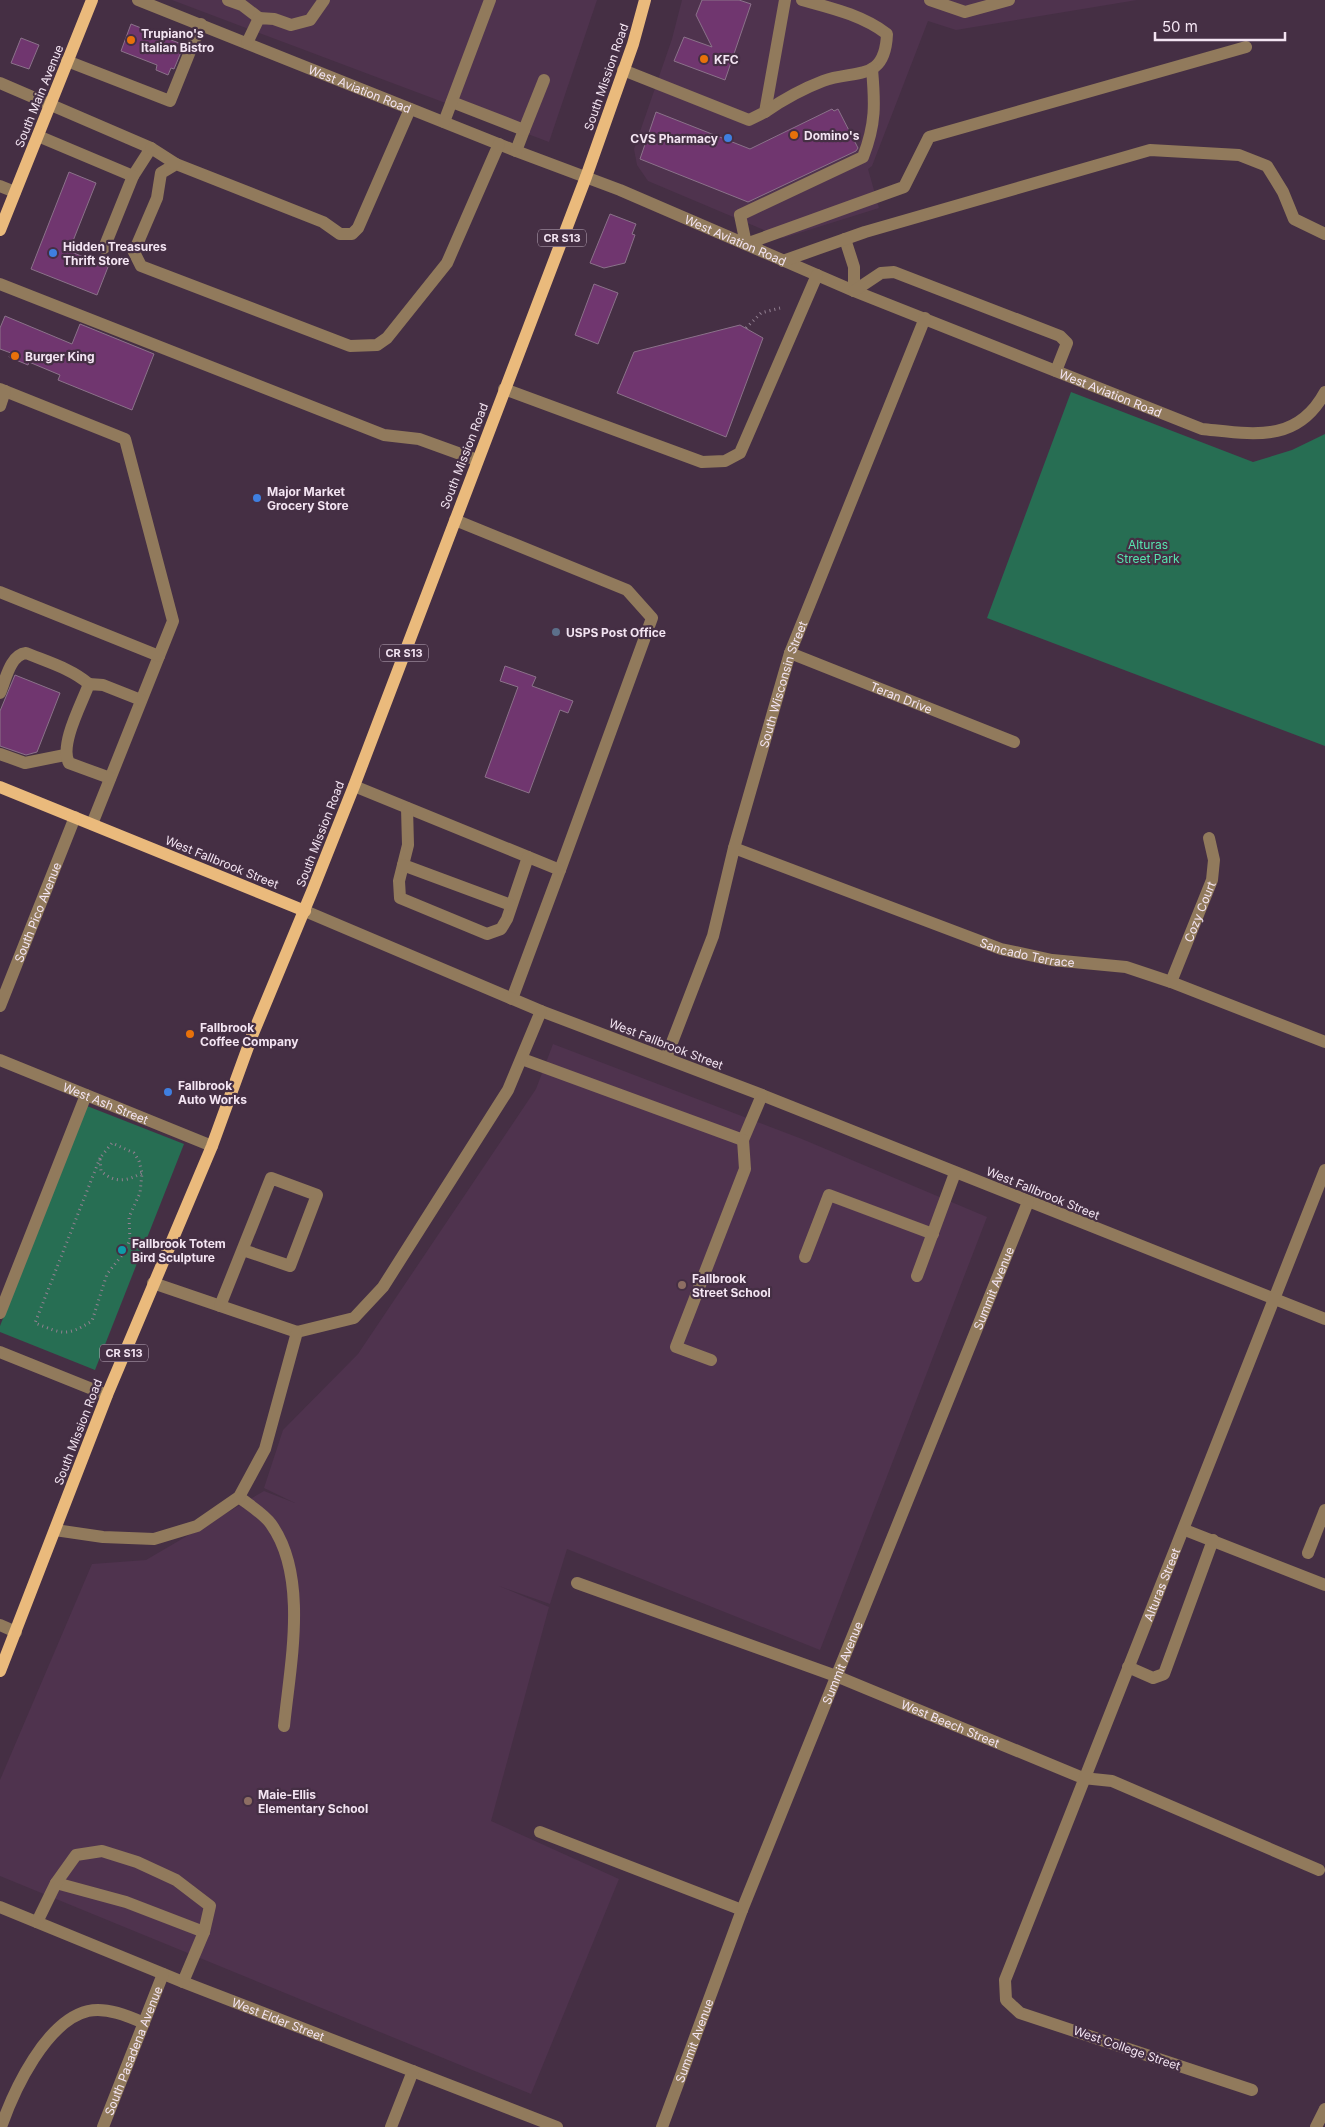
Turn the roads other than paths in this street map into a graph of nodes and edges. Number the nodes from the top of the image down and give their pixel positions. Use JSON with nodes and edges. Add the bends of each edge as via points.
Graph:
{"nodes":[{"id":1,"x":92,"y":0,"type":"edge"},
{"id":2,"x":138,"y":0,"type":"edge"},
{"id":3,"x":228,"y":0,"type":"edge"},
{"id":4,"x":324,"y":0,"type":"edge"},
{"id":5,"x":490,"y":0,"type":"edge"},
{"id":6,"x":645,"y":0,"type":"edge"},
{"id":7,"x":784,"y":0,"type":"edge"},
{"id":8,"x":802,"y":0,"type":"edge"},
{"id":9,"x":930,"y":0,"type":"edge"},
{"id":10,"x":1008,"y":0,"type":"edge"},
{"id":11,"x":259,"y":18,"type":"junction"},
{"id":12,"x":201,"y":24,"type":"junction"},
{"id":13,"x":247,"y":44,"type":"junction"},
{"id":14,"x":1246,"y":48,"type":"dead end"},
{"id":15,"x":68,"y":61,"type":"junction"},
{"id":16,"x":872,"y":69,"type":"junction"},
{"id":17,"x":624,"y":70,"type":"junction"},
{"id":18,"x":544,"y":80,"type":"dead end"},
{"id":19,"x":0,"y":83,"type":"edge"},
{"id":20,"x":452,"y":102,"type":"junction"},
{"id":21,"x":50,"y":104,"type":"junction"},
{"id":22,"x":410,"y":108,"type":"junction"},
{"id":23,"x":765,"y":112,"type":"junction"},
{"id":24,"x":444,"y":122,"type":"junction"},
{"id":25,"x":524,"y":130,"type":"junction"},
{"id":26,"x":38,"y":136,"type":"junction"},
{"id":27,"x":499,"y":144,"type":"junction"},
{"id":28,"x":151,"y":148,"type":"junction"},
{"id":29,"x":516,"y":151,"type":"junction"},
{"id":30,"x":176,"y":164,"type":"junction"},
{"id":31,"x":133,"y":176,"type":"junction"},
{"id":32,"x":586,"y":177,"type":"junction"},
{"id":33,"x":0,"y":186,"type":"edge"},
{"id":34,"x":15,"y":192,"type":"junction"},
{"id":35,"x":0,"y":230,"type":"edge"},
{"id":36,"x":1325,"y":234,"type":"edge"},
{"id":37,"x":845,"y":239,"type":"junction"},
{"id":38,"x":746,"y":244,"type":"junction"},
{"id":39,"x":104,"y":248,"type":"dead end"},
{"id":40,"x":783,"y":261,"type":"junction"},
{"id":41,"x":817,"y":275,"type":"junction"},
{"id":42,"x":0,"y":284,"type":"edge"},
{"id":43,"x":854,"y":291,"type":"junction"},
{"id":44,"x":925,"y":318,"type":"junction"},
{"id":45,"x":1056,"y":371,"type":"junction"},
{"id":46,"x":504,"y":389,"type":"junction"},
{"id":47,"x":3,"y":390,"type":"edge"},
{"id":48,"x":1325,"y":392,"type":"edge"},
{"id":49,"x":0,"y":406,"type":"edge"},
{"id":50,"x":477,"y":460,"type":"junction"},
{"id":51,"x":455,"y":520,"type":"junction"},
{"id":52,"x":0,"y":594,"type":"edge"},
{"id":53,"x":790,"y":653,"type":"junction"},
{"id":54,"x":159,"y":656,"type":"junction"},
{"id":55,"x":89,"y":684,"type":"junction"},
{"id":56,"x":0,"y":693,"type":"edge"},
{"id":57,"x":141,"y":700,"type":"junction"},
{"id":58,"x":1014,"y":742,"type":"dead end"},
{"id":59,"x":0,"y":754,"type":"edge"},
{"id":60,"x":65,"y":755,"type":"junction"},
{"id":61,"x":110,"y":778,"type":"junction"},
{"id":62,"x":354,"y":786,"type":"junction"},
{"id":63,"x":0,"y":787,"type":"edge"},
{"id":64,"x":407,"y":808,"type":"junction"},
{"id":65,"x":75,"y":817,"type":"junction"},
{"id":66,"x":92,"y":824,"type":"junction"},
{"id":67,"x":1209,"y":838,"type":"dead end"},
{"id":68,"x":734,"y":848,"type":"junction"},
{"id":69,"x":528,"y":857,"type":"junction"},
{"id":70,"x":403,"y":866,"type":"junction"},
{"id":71,"x":560,"y":870,"type":"junction"},
{"id":72,"x":511,"y":905,"type":"junction"},
{"id":73,"x":304,"y":910,"type":"junction"},
{"id":74,"x":1171,"y":982,"type":"junction"},
{"id":75,"x":512,"y":999,"type":"junction"},
{"id":76,"x":0,"y":1006,"type":"edge"},
{"id":77,"x":541,"y":1011,"type":"junction"},
{"id":78,"x":1325,"y":1042,"type":"edge"},
{"id":79,"x":666,"y":1058,"type":"junction"},
{"id":80,"x":522,"y":1059,"type":"junction"},
{"id":81,"x":0,"y":1060,"type":"edge"},
{"id":82,"x":86,"y":1095,"type":"junction"},
{"id":83,"x":762,"y":1095,"type":"junction"},
{"id":84,"x":743,"y":1140,"type":"junction"},
{"id":85,"x":212,"y":1146,"type":"junction"},
{"id":86,"x":955,"y":1173,"type":"junction"},
{"id":87,"x":1324,"y":1176,"type":"edge"},
{"id":88,"x":1028,"y":1202,"type":"junction"},
{"id":89,"x":933,"y":1234,"type":"junction"},
{"id":90,"x":243,"y":1250,"type":"junction"},
{"id":91,"x":805,"y":1257,"type":"dead end"},
{"id":92,"x":917,"y":1276,"type":"dead end"},
{"id":93,"x":153,"y":1283,"type":"junction"},
{"id":94,"x":1274,"y":1299,"type":"junction"},
{"id":95,"x":220,"y":1306,"type":"junction"},
{"id":96,"x":0,"y":1313,"type":"edge"},
{"id":97,"x":1325,"y":1318,"type":"edge"},
{"id":98,"x":297,"y":1332,"type":"junction"},
{"id":99,"x":0,"y":1352,"type":"edge"},
{"id":100,"x":711,"y":1360,"type":"dead end"},
{"id":101,"x":107,"y":1395,"type":"junction"},
{"id":102,"x":239,"y":1497,"type":"junction"},
{"id":103,"x":1325,"y":1510,"type":"edge"},
{"id":104,"x":55,"y":1530,"type":"junction"},
{"id":105,"x":1185,"y":1530,"type":"junction"},
{"id":106,"x":1214,"y":1540,"type":"junction"},
{"id":107,"x":1308,"y":1553,"type":"dead end"},
{"id":108,"x":577,"y":1583,"type":"dead end"},
{"id":109,"x":1325,"y":1585,"type":"edge"},
{"id":110,"x":0,"y":1625,"type":"edge"},
{"id":111,"x":16,"y":1632,"type":"junction"},
{"id":112,"x":1128,"y":1667,"type":"junction"},
{"id":113,"x":0,"y":1671,"type":"edge"},
{"id":114,"x":836,"y":1676,"type":"junction"},
{"id":115,"x":284,"y":1726,"type":"dead end"},
{"id":116,"x":1083,"y":1778,"type":"junction"},
{"id":117,"x":540,"y":1832,"type":"dead end"},
{"id":118,"x":1319,"y":1870,"type":"dead end"},
{"id":119,"x":56,"y":1883,"type":"junction"},
{"id":120,"x":0,"y":1907,"type":"edge"},
{"id":121,"x":742,"y":1910,"type":"junction"},
{"id":122,"x":37,"y":1922,"type":"junction"},
{"id":123,"x":204,"y":1932,"type":"junction"},
{"id":124,"x":163,"y":1974,"type":"junction"},
{"id":125,"x":182,"y":1982,"type":"junction"},
{"id":126,"x":1006,"y":2000,"type":"joint"},
{"id":127,"x":144,"y":2022,"type":"junction"},
{"id":128,"x":413,"y":2072,"type":"junction"},
{"id":129,"x":1252,"y":2090,"type":"dead end"},
{"id":130,"x":1325,"y":2109,"type":"edge"},
{"id":131,"x":1,"y":2127,"type":"edge"},
{"id":132,"x":103,"y":2127,"type":"edge"},
{"id":133,"x":391,"y":2127,"type":"edge"},
{"id":134,"x":557,"y":2127,"type":"edge"},
{"id":135,"x":662,"y":2127,"type":"edge"},
{"id":136,"x":1316,"y":2127,"type":"edge"}],
"edges":[{"from":1,"to":15,"type":"main road","name":"South Main Avenue"},
{"from":2,"to":12,"type":"street","name":"West Aviation Road"},
{"from":3,"to":11,"type":"street","via":[[242,5]]},
{"from":4,"to":11,"type":"street","via":[[310,20],[291,25]]},
{"from":5,"to":20,"type":"street"},
{"from":6,"to":17,"type":"main road","name":"South Mission Road","number":"CR S13"},
{"from":7,"to":23,"type":"street"},
{"from":8,"to":16,"type":"street","via":[[838,9],[886,34],[881,60]]},
{"from":9,"to":10,"type":"street","via":[[965,12]]},
{"from":11,"to":13,"type":"street"},
{"from":12,"to":13,"type":"street","name":"West Aviation Road"},
{"from":12,"to":15,"type":"street","via":[[170,101]]},
{"from":13,"to":22,"type":"street","name":"West Aviation Road"},
{"from":14,"to":38,"type":"street","via":[[929,137],[904,187]]},
{"from":15,"to":21,"type":"main road","name":"South Main Avenue"},
{"from":16,"to":23,"type":"street","via":[[826,80],[796,92]]},
{"from":16,"to":38,"type":"street","via":[[875,108],[871,135],[863,156],[740,215]]},
{"from":17,"to":23,"type":"street","via":[[750,120]]},
{"from":17,"to":32,"type":"main road","name":"South Mission Road","number":"CR S13"},
{"from":18,"to":25,"type":"street"},
{"from":19,"to":21,"type":"street"},
{"from":20,"to":24,"type":"street"},
{"from":20,"to":25,"type":"street"},
{"from":21,"to":26,"type":"main road","name":"South Main Avenue"},
{"from":21,"to":28,"type":"street"},
{"from":22,"to":24,"type":"street","name":"West Aviation Road"},
{"from":22,"to":30,"type":"street","via":[[358,228],[352,234],[340,234],[323,222]]},
{"from":24,"to":27,"type":"street","name":"West Aviation Road"},
{"from":25,"to":29,"type":"street"},
{"from":26,"to":31,"type":"street"},
{"from":26,"to":34,"type":"main road","name":"South Main Avenue"},
{"from":27,"to":29,"type":"street","name":"West Aviation Road"},
{"from":27,"to":30,"type":"street","via":[[447,262],[387,338],[376,345],[350,346],[141,266],[132,248],[136,247],[157,198],[161,173]]},
{"from":28,"to":30,"type":"street"},
{"from":28,"to":31,"type":"street"},
{"from":29,"to":32,"type":"street","name":"West Aviation Road"},
{"from":31,"to":39,"type":"street"},
{"from":32,"to":38,"type":"street","name":"West Aviation Road"},
{"from":32,"to":46,"type":"main road","name":"South Mission Road","number":"CR S13"},
{"from":33,"to":34,"type":"street"},
{"from":34,"to":35,"type":"main road","name":"South Main Avenue"},
{"from":36,"to":37,"type":"street","via":[[1294,219],[1267,166],[1239,155],[1150,150]]},
{"from":37,"to":40,"type":"street"},
{"from":37,"to":43,"type":"street","via":[[854,267]]},
{"from":38,"to":40,"type":"street","name":"West Aviation Road"},
{"from":40,"to":41,"type":"street","name":"West Aviation Road"},
{"from":41,"to":43,"type":"street","name":"West Aviation Road"},
{"from":41,"to":46,"type":"street","via":[[740,453],[726,461],[702,462]]},
{"from":42,"to":50,"type":"street","via":[[384,435],[419,439]]},
{"from":43,"to":44,"type":"street","name":"West Aviation Road"},
{"from":43,"to":45,"type":"street","via":[[873,277],[894,272],[1060,336],[1068,344]]},
{"from":44,"to":45,"type":"street","name":"West Aviation Road"},
{"from":44,"to":53,"type":"street","name":"South Wisconsin Street"},
{"from":45,"to":48,"type":"street","name":"West Aviation Road","via":[[1202,429],[1262,435],[1295,425],[1316,408]]},
{"from":46,"to":50,"type":"main road","name":"South Mission Road","number":"CR S13"},
{"from":47,"to":49,"type":"street"},
{"from":47,"to":54,"type":"street","via":[[125,439],[173,621]]},
{"from":50,"to":51,"type":"main road","name":"South Mission Road","number":"CR S13"},
{"from":51,"to":62,"type":"main road","name":"South Mission Road","number":"CR S13"},
{"from":51,"to":71,"type":"street","via":[[627,590],[652,618]]},
{"from":52,"to":54,"type":"street"},
{"from":53,"to":58,"type":"street","name":"Teran Drive"},
{"from":53,"to":68,"type":"street","name":"South Wisconsin Street"},
{"from":54,"to":57,"type":"street"},
{"from":55,"to":56,"type":"street","via":[[80,676],[26,653],[14,659]]},
{"from":55,"to":57,"type":"street","via":[[103,684]]},
{"from":55,"to":60,"type":"street","via":[[66,744]]},
{"from":57,"to":61,"type":"street"},
{"from":59,"to":60,"type":"street","via":[[25,763]]},
{"from":60,"to":61,"type":"street","via":[[69,763]]},
{"from":61,"to":66,"type":"street"},
{"from":62,"to":64,"type":"street"},
{"from":62,"to":73,"type":"main road","name":"South Mission Road","number":"CR S13"},
{"from":63,"to":65,"type":"main road","name":"West Fallbrook Street"},
{"from":64,"to":69,"type":"street"},
{"from":64,"to":70,"type":"street","via":[[408,845]]},
{"from":65,"to":66,"type":"main road","name":"West Fallbrook Street"},
{"from":65,"to":76,"type":"street","name":"South Pico Avenue"},
{"from":66,"to":73,"type":"main road","name":"West Fallbrook Street"},
{"from":67,"to":74,"type":"street","name":"Cozy Court","via":[[1214,860],[1212,880]]},
{"from":68,"to":74,"type":"street","name":"Sancado Terrace","via":[[1001,949],[1052,960],[1126,966]]},
{"from":68,"to":79,"type":"street","name":"South Wisconsin Street","via":[[713,936]]},
{"from":69,"to":71,"type":"street"},
{"from":69,"to":72,"type":"street"},
{"from":70,"to":72,"type":"street"},
{"from":70,"to":72,"type":"street","via":[[399,881],[400,898],[487,934],[501,929]]},
{"from":71,"to":75,"type":"street"},
{"from":73,"to":75,"type":"street","name":"West Fallbrook Street"},
{"from":73,"to":85,"type":"main road","name":"South Mission Road","number":"CR S13","via":[[252,1036]]},
{"from":74,"to":78,"type":"street","name":"Sancado Terrace"},
{"from":75,"to":77,"type":"street","name":"West Fallbrook Street"},
{"from":77,"to":79,"type":"street","name":"West Fallbrook Street"},
{"from":77,"to":80,"type":"street"},
{"from":79,"to":83,"type":"street","name":"West Fallbrook Street"},
{"from":80,"to":84,"type":"street"},
{"from":80,"to":98,"type":"street","via":[[508,1090],[382,1287],[354,1318]]},
{"from":81,"to":82,"type":"street","name":"West Ash Street"},
{"from":82,"to":85,"type":"street","name":"West Ash Street"},
{"from":82,"to":96,"type":"street"},
{"from":83,"to":84,"type":"street"},
{"from":83,"to":86,"type":"street","name":"West Fallbrook Street"},
{"from":84,"to":100,"type":"street","via":[[745,1169],[676,1347]]},
{"from":85,"to":93,"type":"main road","name":"South Mission Road","number":"CR S13"},
{"from":86,"to":88,"type":"street","name":"West Fallbrook Street"},
{"from":86,"to":89,"type":"street"},
{"from":87,"to":94,"type":"street","name":"Alturas Street"},
{"from":88,"to":94,"type":"street","name":"West Fallbrook Street"},
{"from":88,"to":114,"type":"street","name":"Summit Avenue"},
{"from":89,"to":91,"type":"street","via":[[830,1195]]},
{"from":89,"to":92,"type":"street"},
{"from":90,"to":90,"type":"street","via":[[290,1266],[317,1195],[271,1178]]},
{"from":90,"to":95,"type":"street"},
{"from":93,"to":95,"type":"street"},
{"from":93,"to":101,"type":"main road","name":"South Mission Road","number":"CR S13"},
{"from":94,"to":97,"type":"street","name":"West Fallbrook Street"},
{"from":94,"to":105,"type":"street","name":"Alturas Street"},
{"from":95,"to":98,"type":"street"},
{"from":98,"to":102,"type":"street","via":[[265,1449]]},
{"from":99,"to":101,"type":"street"},
{"from":101,"to":104,"type":"main road","name":"South Mission Road","number":"CR S13"},
{"from":102,"to":104,"type":"street","via":[[196,1526],[154,1540]]},
{"from":102,"to":115,"type":"street","via":[[271,1524],[290,1561],[292,1660]]},
{"from":103,"to":107,"type":"street"},
{"from":104,"to":111,"type":"main road","name":"South Mission Road","number":"CR S13"},
{"from":105,"to":106,"type":"street"},
{"from":105,"to":112,"type":"street","name":"Alturas Street"},
{"from":106,"to":109,"type":"street"},
{"from":106,"to":112,"type":"street","via":[[1164,1674],[1153,1678]]},
{"from":108,"to":114,"type":"street","name":"West Beech Street"},
{"from":110,"to":111,"type":"street"},
{"from":111,"to":113,"type":"main road","name":"South Mission Road","number":"CR S13"},
{"from":112,"to":116,"type":"street","name":"Alturas Street"},
{"from":114,"to":116,"type":"street","name":"West Beech Street"},
{"from":114,"to":121,"type":"street","name":"Summit Avenue"},
{"from":116,"to":118,"type":"street","name":"West Beech Street","via":[[1112,1781]]},
{"from":116,"to":126,"type":"street","name":"Alturas Street","via":[[1005,1980]]},
{"from":117,"to":121,"type":"street"},
{"from":119,"to":122,"type":"street"},
{"from":119,"to":123,"type":"street","via":[[126,1902]]},
{"from":119,"to":123,"type":"street","via":[[76,1855],[102,1852],[137,1862],[176,1880],[210,1906]]},
{"from":120,"to":122,"type":"street","name":"West Elder Street"},
{"from":121,"to":135,"type":"street","name":"Summit Avenue"},
{"from":122,"to":124,"type":"street","name":"West Elder Street"},
{"from":123,"to":125,"type":"street"},
{"from":124,"to":125,"type":"street","name":"West Elder Street"},
{"from":124,"to":127,"type":"street","name":"South Pasadena Avenue"},
{"from":125,"to":128,"type":"street","name":"West Elder Street"},
{"from":126,"to":129,"type":"street","name":"West College Street","via":[[1020,2013]]},
{"from":127,"to":131,"type":"street","via":[[122,2013],[89,2011],[66,2022],[32,2058]]},
{"from":127,"to":132,"type":"street","name":"South Pasadena Avenue"},
{"from":128,"to":133,"type":"street"},
{"from":128,"to":134,"type":"street","name":"West Elder Street"},
{"from":130,"to":136,"type":"street"}]}
